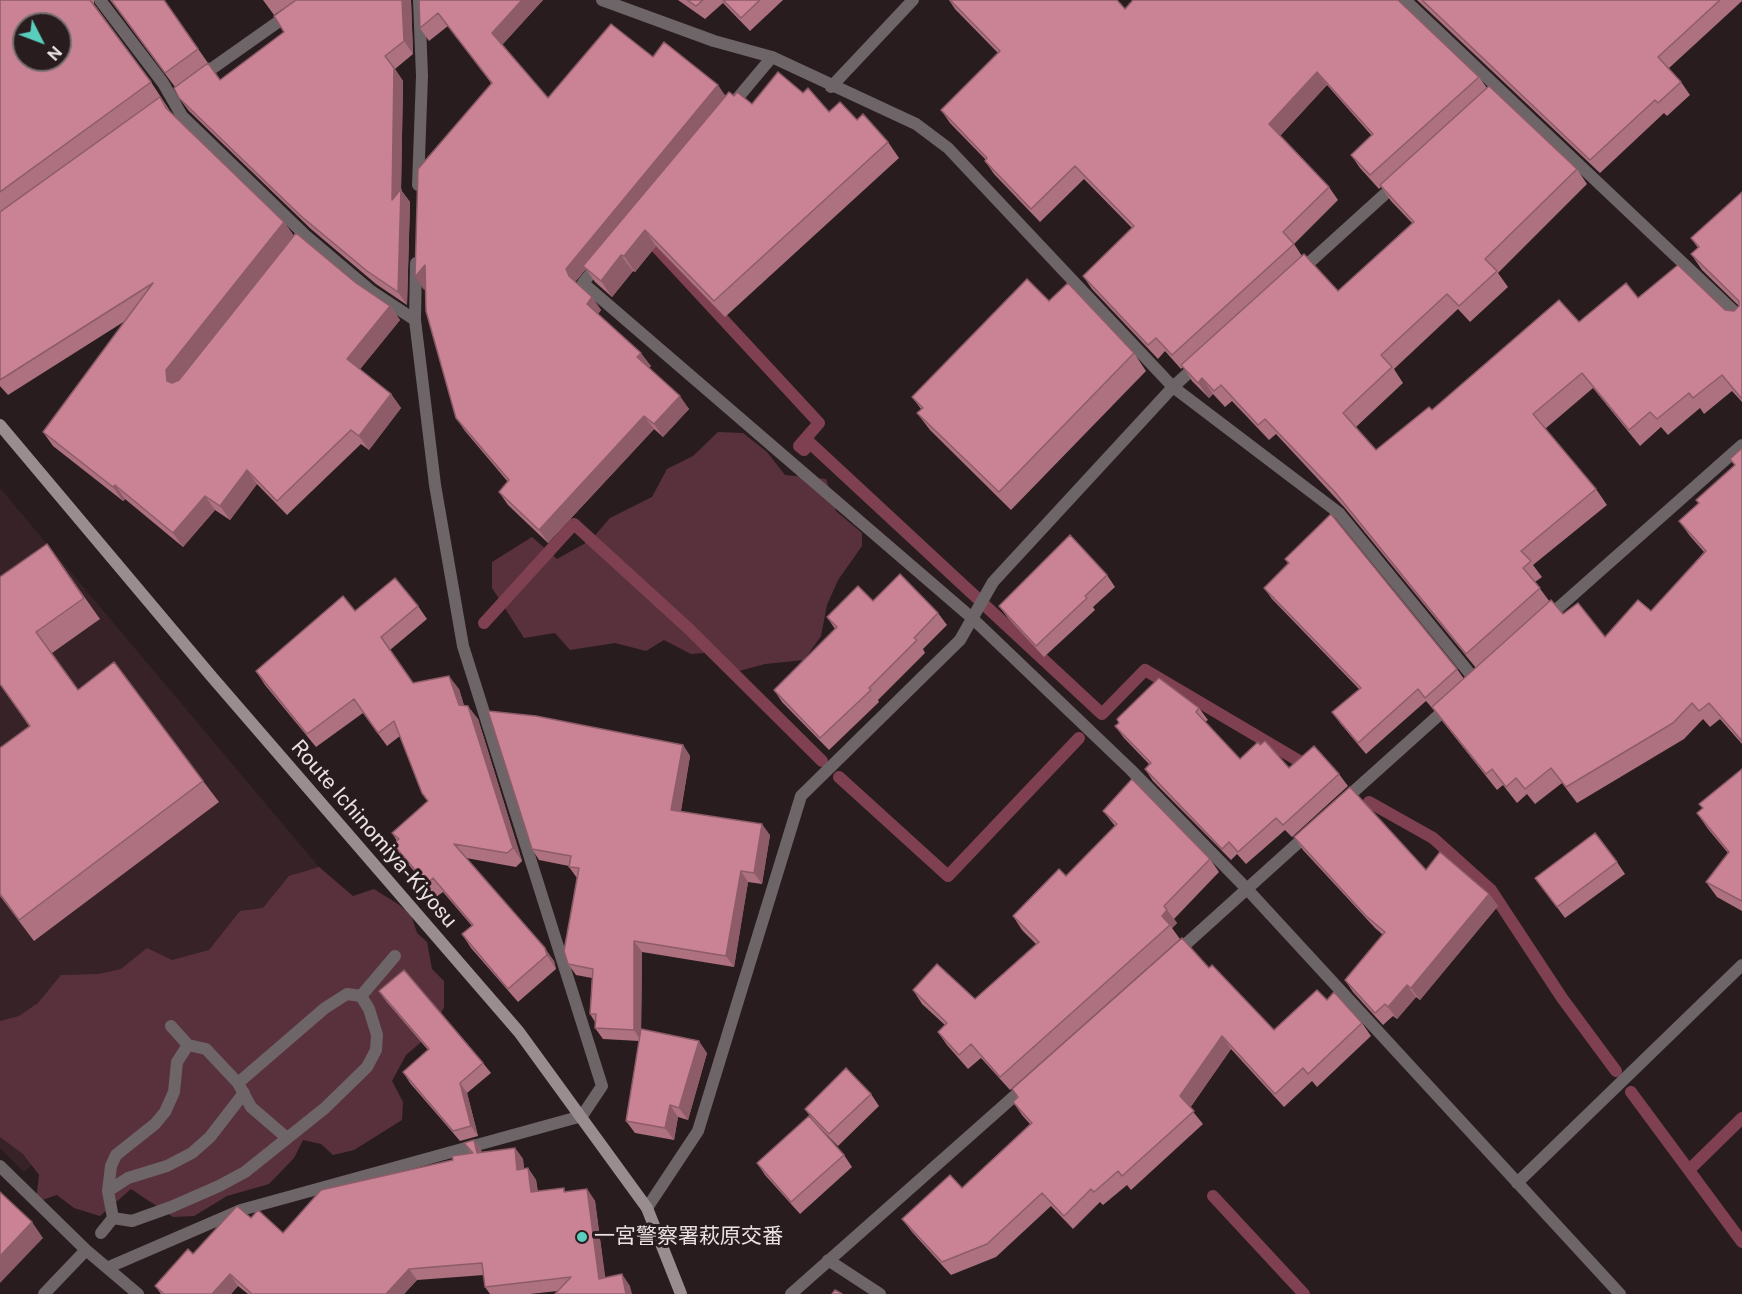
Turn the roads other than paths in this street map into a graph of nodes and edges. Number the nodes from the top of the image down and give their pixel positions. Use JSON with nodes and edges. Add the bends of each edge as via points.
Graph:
{"nodes":[{"id":1,"x":100,"y":0,"type":"edge"},
{"id":2,"x":309,"y":0,"type":"edge"},
{"id":3,"x":419,"y":0,"type":"edge"},
{"id":4,"x":602,"y":0,"type":"edge"},
{"id":5,"x":912,"y":0,"type":"edge"},
{"id":6,"x":1405,"y":0,"type":"edge"},
{"id":7,"x":772,"y":57,"type":"junction"},
{"id":8,"x":831,"y":87,"type":"junction"},
{"id":9,"x":175,"y":95,"type":"junction"},
{"id":10,"x":719,"y":120,"type":"edge"},
{"id":11,"x":1402,"y":179,"type":"edge"},
{"id":12,"x":418,"y":203,"type":"edge"},
{"id":13,"x":417,"y":250,"type":"edge"},
{"id":14,"x":605,"y":256,"type":"edge"},
{"id":15,"x":1287,"y":283,"type":"edge"},
{"id":16,"x":1742,"y":319,"type":"edge"},
{"id":17,"x":415,"y":320,"type":"junction"},
{"id":18,"x":1208,"y":355,"type":"edge"},
{"id":19,"x":1173,"y":387,"type":"junction"},
{"id":20,"x":0,"y":425,"type":"edge"},
{"id":21,"x":1742,"y":445,"type":"edge"},
{"id":22,"x":972,"y":618,"type":"junction"},
{"id":23,"x":1538,"y":626,"type":"edge"},
{"id":24,"x":1335,"y":809,"type":"edge"},
{"id":25,"x":1317,"y":825,"type":"edge"},
{"id":26,"x":1247,"y":889,"type":"junction"},
{"id":27,"x":395,"y":956,"type":"dead end"},
{"id":28,"x":1168,"y":961,"type":"edge"},
{"id":29,"x":1742,"y":965,"type":"edge"},
{"id":30,"x":361,"y":996,"type":"junction"},
{"id":31,"x":171,"y":1026,"type":"dead end"},
{"id":32,"x":188,"y":1045,"type":"junction"},
{"id":33,"x":1034,"y":1079,"type":"edge"},
{"id":34,"x":241,"y":1088,"type":"junction"},
{"id":35,"x":582,"y":1116,"type":"junction"},
{"id":36,"x":287,"y":1138,"type":"junction"},
{"id":37,"x":0,"y":1166,"type":"edge"},
{"id":38,"x":1517,"y":1183,"type":"junction"},
{"id":39,"x":108,"y":1191,"type":"junction"},
{"id":40,"x":647,"y":1208,"type":"junction"},
{"id":41,"x":113,"y":1218,"type":"junction"},
{"id":42,"x":101,"y":1233,"type":"dead end"},
{"id":43,"x":86,"y":1250,"type":"junction"},
{"id":44,"x":828,"y":1260,"type":"junction"},
{"id":45,"x":109,"y":1267,"type":"junction"},
{"id":46,"x":44,"y":1294,"type":"edge"},
{"id":47,"x":138,"y":1294,"type":"edge"},
{"id":48,"x":681,"y":1294,"type":"edge"},
{"id":49,"x":791,"y":1294,"type":"edge"},
{"id":50,"x":880,"y":1294,"type":"edge"},
{"id":51,"x":1620,"y":1294,"type":"edge"}],
"edges":[{"from":1,"to":9,"type":"street"},
{"from":2,"to":9,"type":"street"},
{"from":3,"to":12,"type":"street","via":[[422,76]]},
{"from":4,"to":7,"type":"street","via":[[714,41]]},
{"from":5,"to":8,"type":"street"},
{"from":6,"to":16,"type":"street","via":[[1495,95]]},
{"from":7,"to":8,"type":"street"},
{"from":7,"to":10,"type":"street"},
{"from":8,"to":19,"type":"street","via":[[916,124],[948,148]]},
{"from":9,"to":17,"type":"street","via":[[182,116],[302,240]]},
{"from":11,"to":15,"type":"street"},
{"from":13,"to":17,"type":"street"},
{"from":14,"to":22,"type":"street","via":[[583,283]]},
{"from":17,"to":35,"type":"street","via":[[435,486],[463,646],[602,1086]]},
{"from":18,"to":19,"type":"street"},
{"from":19,"to":22,"type":"street","via":[[993,582]]},
{"from":19,"to":24,"type":"street","via":[[1338,513],[1472,685]]},
{"from":20,"to":35,"type":"main road","name":"Route Ichinomiya-Kiyosu","via":[[519,1032]]},
{"from":21,"to":23,"type":"street"},
{"from":22,"to":26,"type":"street","via":[[1131,770]]},
{"from":22,"to":40,"type":"street","via":[[960,640],[801,796],[698,1131]]},
{"from":25,"to":26,"type":"street"},
{"from":26,"to":28,"type":"street"},
{"from":26,"to":38,"type":"street"},
{"from":27,"to":30,"type":"street"},
{"from":29,"to":38,"type":"street"},
{"from":30,"to":34,"type":"street","via":[[347,993],[326,1008]]},
{"from":30,"to":36,"type":"street","via":[[377,1035],[376,1050],[367,1067],[348,1087]]},
{"from":31,"to":32,"type":"street"},
{"from":32,"to":34,"type":"street","via":[[206,1049]]},
{"from":32,"to":39,"type":"street","via":[[177,1062],[174,1092],[165,1112],[116,1155]]},
{"from":33,"to":44,"type":"street"},
{"from":34,"to":36,"type":"street","via":[[251,1107]]},
{"from":34,"to":39,"type":"street","via":[[210,1137],[192,1153],[167,1166],[128,1178]]},
{"from":35,"to":40,"type":"main road","name":"Route Ichinomiya-Kiyosu"},
{"from":35,"to":45,"type":"street","via":[[241,1210]]},
{"from":36,"to":41,"type":"street","via":[[245,1172],[219,1186],[132,1221]]},
{"from":37,"to":43,"type":"street"},
{"from":38,"to":51,"type":"street"},
{"from":39,"to":41,"type":"street"},
{"from":40,"to":48,"type":"main road","name":"Route Ichinomiya-Kiyosu"},
{"from":41,"to":42,"type":"street"},
{"from":43,"to":45,"type":"street"},
{"from":43,"to":46,"type":"street"},
{"from":44,"to":49,"type":"street"},
{"from":44,"to":50,"type":"street"},
{"from":45,"to":47,"type":"street"}]}
